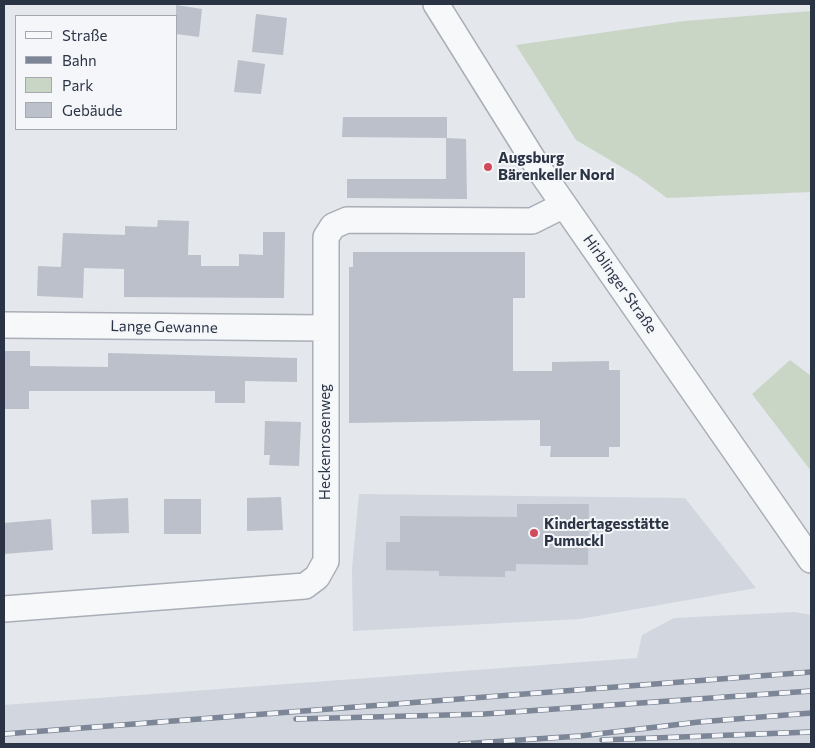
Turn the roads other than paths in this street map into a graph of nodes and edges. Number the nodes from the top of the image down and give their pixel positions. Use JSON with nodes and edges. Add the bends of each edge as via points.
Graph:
{"nodes":[{"id":1,"x":436,"y":4,"type":"edge"},
{"id":2,"x":564,"y":205,"type":"junction"},
{"id":3,"x":4,"y":325,"type":"edge"},
{"id":4,"x":324,"y":328,"type":"junction"},
{"id":5,"x":811,"y":560,"type":"edge"},
{"id":6,"x":4,"y":609,"type":"edge"}],
"edges":[{"from":1,"to":2,"type":"street","name":"Hirblinger Straße"},
{"from":2,"to":4,"type":"street","name":"Heckenrosenweg","via":[[532,221],[347,220],[333,226],[326,237]]},
{"from":2,"to":5,"type":"street","name":"Hirblinger Straße"},
{"from":3,"to":4,"type":"street","name":"Lange Gewanne"},
{"from":4,"to":6,"type":"street","name":"Heckenrosenweg","via":[[326,561],[318,576],[305,586]]}]}
